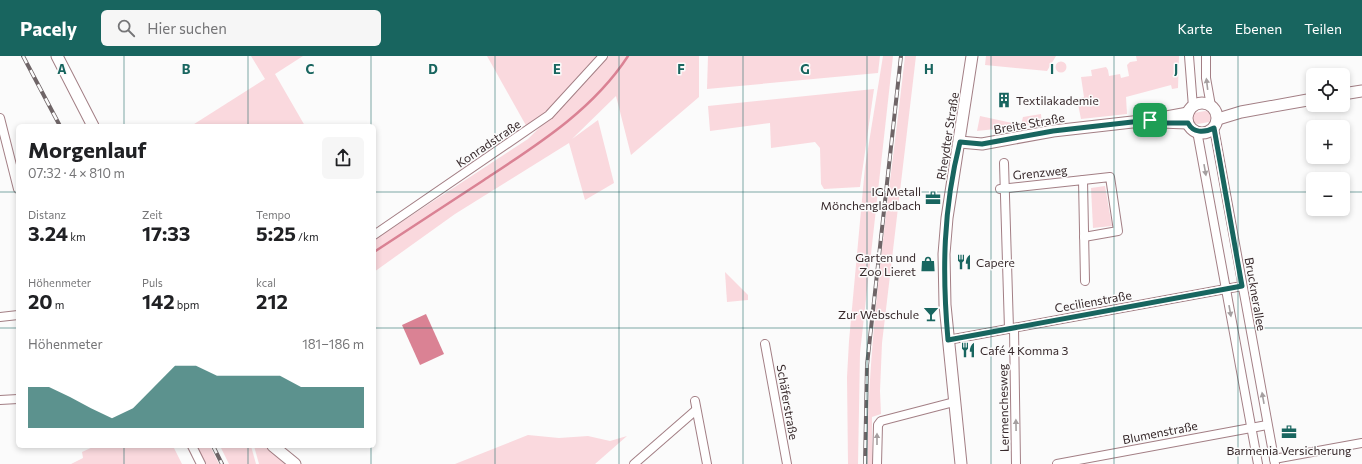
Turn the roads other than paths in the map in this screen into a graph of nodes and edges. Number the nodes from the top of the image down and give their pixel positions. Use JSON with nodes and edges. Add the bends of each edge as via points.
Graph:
{"nodes":[{"id":1,"x":57,"y":56,"type":"edge"},
{"id":2,"x":603,"y":56,"type":"edge"},
{"id":3,"x":972,"y":56,"type":"edge"},
{"id":4,"x":1206,"y":59,"type":"edge"},
{"id":5,"x":1189,"y":60,"type":"edge"},
{"id":6,"x":1362,"y":91,"type":"edge"},
{"id":7,"x":1350,"y":93,"type":"edge"},
{"id":8,"x":1306,"y":100,"type":"edge"},
{"id":9,"x":1190,"y":114,"type":"junction"},
{"id":10,"x":1215,"y":116,"type":"junction"},
{"id":11,"x":0,"y":118,"type":"edge"},
{"id":12,"x":92,"y":124,"type":"edge"},
{"id":13,"x":1198,"y":131,"type":"junction"},
{"id":14,"x":960,"y":142,"type":"junction"},
{"id":15,"x":1004,"y":163,"type":"dead end"},
{"id":16,"x":1083,"y":180,"type":"junction"},
{"id":17,"x":16,"y":181,"type":"edge"},
{"id":18,"x":1002,"y":188,"type":"junction"},
{"id":19,"x":376,"y":233,"type":"edge"},
{"id":20,"x":1084,"y":237,"type":"junction"},
{"id":21,"x":1085,"y":281,"type":"dead end"},
{"id":22,"x":1242,"y":286,"type":"junction"},
{"id":23,"x":1226,"y":288,"type":"junction"},
{"id":24,"x":16,"y":315,"type":"edge"},
{"id":25,"x":0,"y":318,"type":"edge"},
{"id":26,"x":1012,"y":328,"type":"junction"},
{"id":27,"x":948,"y":340,"type":"junction"},
{"id":28,"x":766,"y":344,"type":"dead end"},
{"id":29,"x":16,"y":399,"type":"edge"},
{"id":30,"x":0,"y":400,"type":"edge"},
{"id":31,"x":695,"y":401,"type":"dead end"},
{"id":32,"x":954,"y":402,"type":"junction"},
{"id":33,"x":696,"y":410,"type":"junction"},
{"id":34,"x":1267,"y":425,"type":"junction"},
{"id":35,"x":1251,"y":428,"type":"junction"},
{"id":36,"x":1362,"y":443,"type":"edge"},
{"id":37,"x":193,"y":448,"type":"edge"},
{"id":38,"x":275,"y":448,"type":"edge"},
{"id":39,"x":1274,"y":462,"type":"edge"},
{"id":40,"x":201,"y":464,"type":"edge"},
{"id":41,"x":295,"y":464,"type":"edge"},
{"id":42,"x":634,"y":464,"type":"edge"},
{"id":43,"x":706,"y":464,"type":"edge"},
{"id":44,"x":788,"y":464,"type":"edge"},
{"id":45,"x":877,"y":464,"type":"edge"},
{"id":46,"x":961,"y":464,"type":"edge"},
{"id":47,"x":1016,"y":464,"type":"edge"},
{"id":48,"x":1057,"y":464,"type":"edge"},
{"id":49,"x":1258,"y":464,"type":"edge"}],
"edges":[{"from":1,"to":12,"type":"street"},
{"from":2,"to":19,"type":"street","name":"Konradstraße","via":[[550,115]]},
{"from":3,"to":14,"type":"street","name":"Rheydter Straße"},
{"from":10,"to":4,"type":"street","name":"Brucknerallee","one_way":true},
{"from":5,"to":9,"type":"street"},
{"from":6,"to":7,"type":"street"},
{"from":8,"to":10,"type":"street"},
{"from":9,"to":10,"type":"street","via":[[1202,104]]},
{"from":9,"to":13,"type":"street","via":[[1191,128]]},
{"from":9,"to":14,"type":"street","name":"Breite Straße","via":[[1165,123],[1150,120],[1053,131],[982,144]]},
{"from":10,"to":13,"type":"street","via":[[1207,131]]},
{"from":10,"to":22,"type":"street","name":"Brucknerallee"},
{"from":11,"to":17,"type":"street"},
{"from":13,"to":23,"type":"street","one_way":true},
{"from":14,"to":27,"type":"street","name":"Rheydter Straße","via":[[947,218],[944,254],[943,279]]},
{"from":15,"to":18,"type":"street","name":"Lermenchesweg"},
{"from":16,"to":18,"type":"street","name":"Grenzweg"},
{"from":16,"to":20,"type":"street","name":"Grenzweg"},
{"from":16,"to":20,"type":"street","name":"Grenzweg","via":[[1110,177],[1118,231]]},
{"from":18,"to":26,"type":"street","name":"Lermenchesweg"},
{"from":20,"to":21,"type":"street","name":"Grenzweg"},
{"from":22,"to":23,"type":"street","name":"Cecilienstraße"},
{"from":34,"to":22,"type":"street","name":"Brucknerallee","one_way":true},
{"from":23,"to":26,"type":"street","name":"Cecilienstraße"},
{"from":23,"to":35,"type":"street","one_way":true},
{"from":24,"to":25,"type":"street"},
{"from":26,"to":27,"type":"street","name":"Cecilienstraße"},
{"from":47,"to":26,"type":"street","name":"Lermenchesweg","one_way":true},
{"from":27,"to":32,"type":"street","name":"Rheydter Straße"},
{"from":28,"to":44,"type":"street","name":"Schäferstraße"},
{"from":29,"to":30,"type":"street"},
{"from":31,"to":33,"type":"street"},
{"from":45,"to":32,"type":"street","one_way":true,"via":[[880,421]]},
{"from":32,"to":46,"type":"street","name":"Rheydter Straße"},
{"from":33,"to":42,"type":"street"},
{"from":33,"to":43,"type":"street"},
{"from":34,"to":35,"type":"street","name":"Blumenstraße"},
{"from":34,"to":39,"type":"street","name":"Brucknerallee"},
{"from":35,"to":48,"type":"street","name":"Blumenstraße"},
{"from":35,"to":49,"type":"street"},
{"from":36,"to":39,"type":"street"},
{"from":37,"to":40,"type":"street"},
{"from":38,"to":41,"type":"street"}]}
